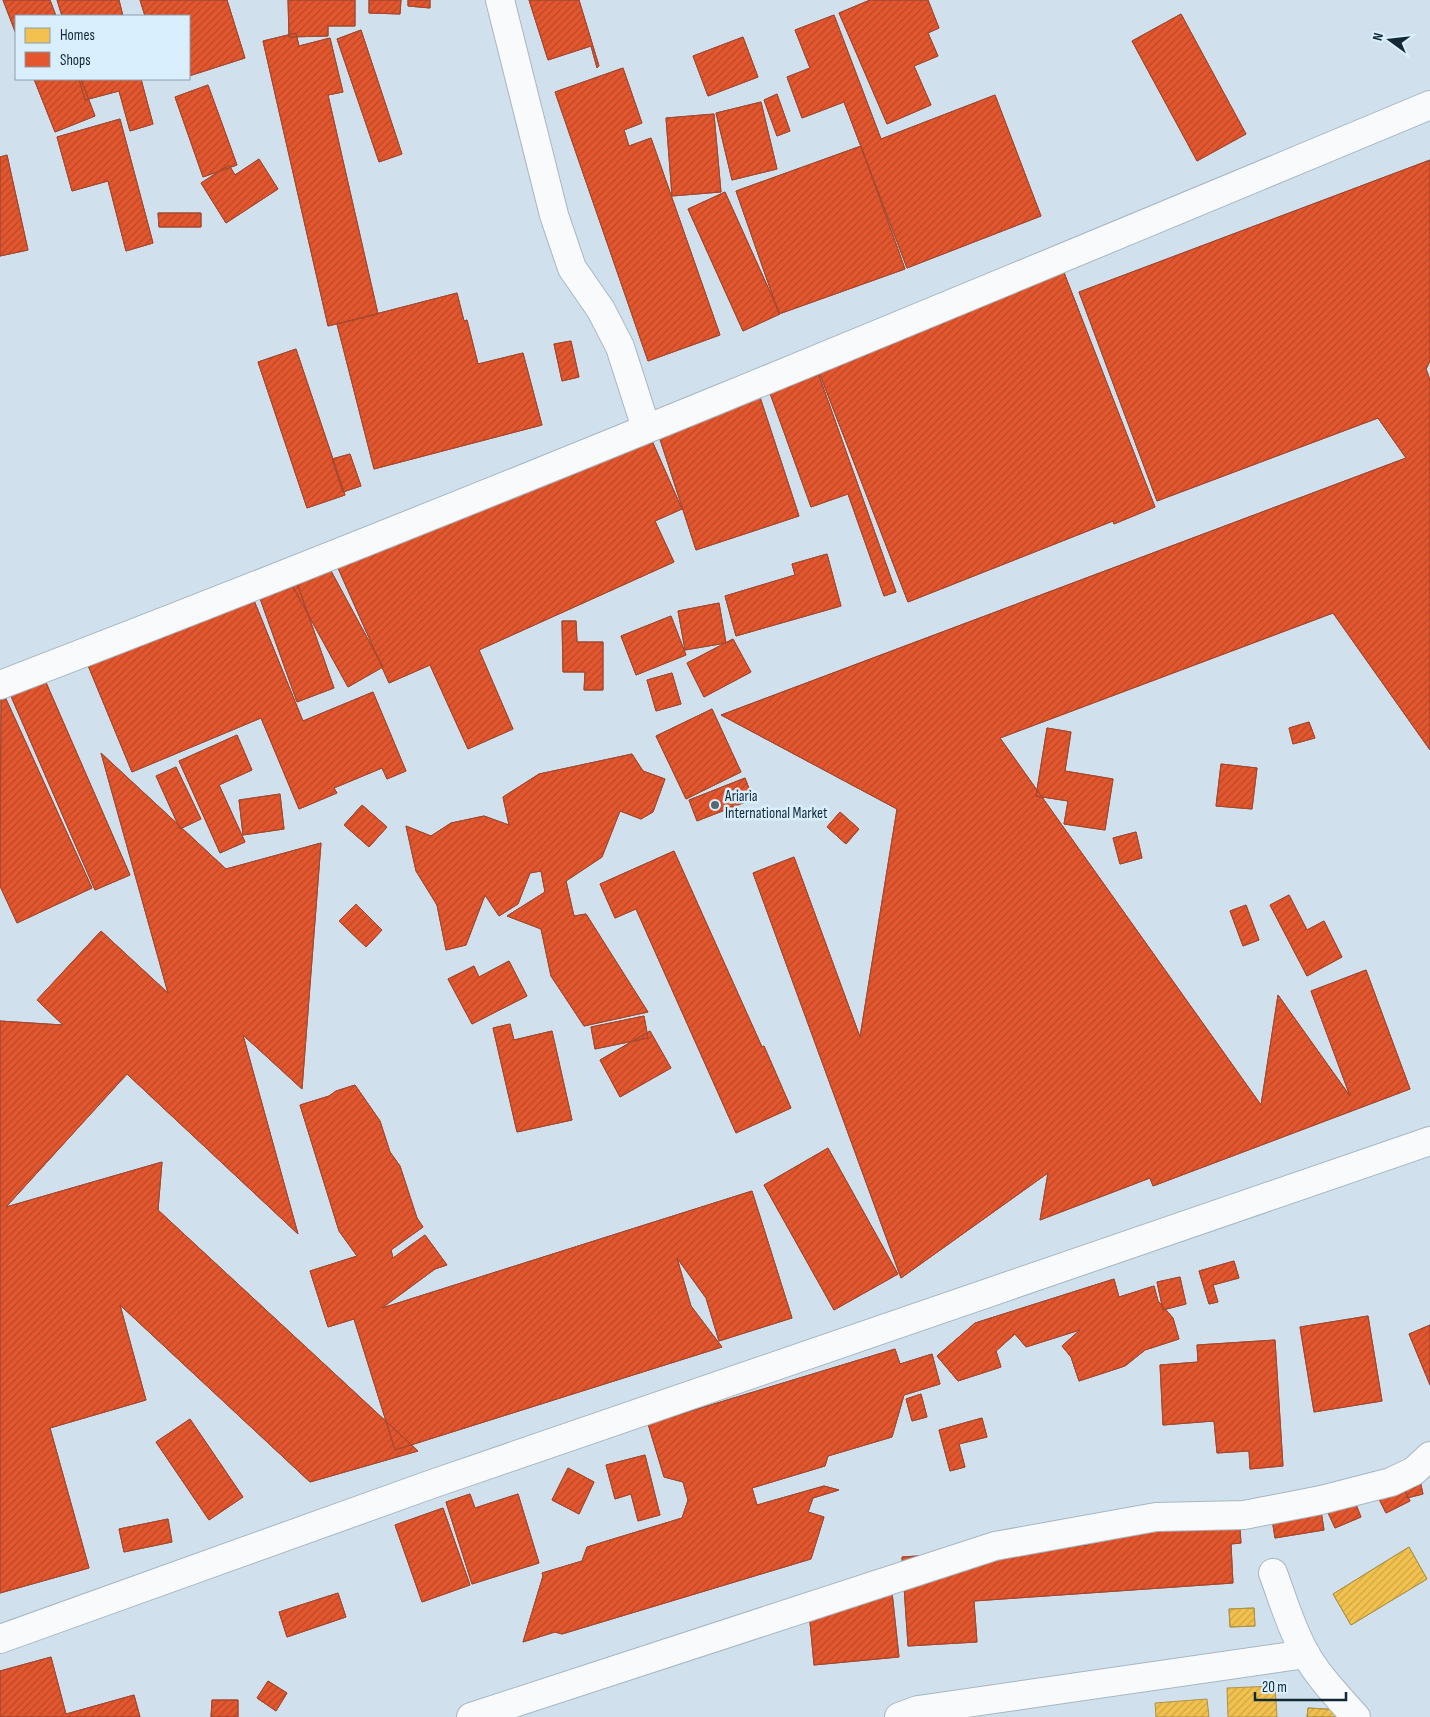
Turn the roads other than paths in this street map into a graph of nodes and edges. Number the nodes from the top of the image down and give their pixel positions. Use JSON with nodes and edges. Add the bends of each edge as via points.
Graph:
{"nodes":[{"id":1,"x":500,"y":0,"type":"edge"},
{"id":2,"x":1430,"y":106,"type":"edge"},
{"id":3,"x":646,"y":428,"type":"junction"},
{"id":4,"x":0,"y":685,"type":"edge"},
{"id":5,"x":1430,"y":1141,"type":"edge"},
{"id":6,"x":1430,"y":1456,"type":"edge"},
{"id":7,"x":1273,"y":1574,"type":"dead end"},
{"id":8,"x":0,"y":1639,"type":"edge"},
{"id":9,"x":1306,"y":1654,"type":"junction"},
{"id":10,"x":471,"y":1717,"type":"edge"},
{"id":11,"x":899,"y":1717,"type":"edge"},
{"id":12,"x":1356,"y":1717,"type":"edge"}],
"edges":[{"from":1,"to":3,"type":"street","via":[[554,215],[572,268],[601,310],[620,347]]},
{"from":2,"to":3,"type":"street"},
{"from":3,"to":4,"type":"street","via":[[191,612]]},
{"from":5,"to":8,"type":"street","via":[[432,1484]]},
{"from":6,"to":10,"type":"street","via":[[1414,1470],[1391,1482],[1321,1500],[1244,1515],[1156,1517],[994,1546]]},
{"from":7,"to":9,"type":"street"},
{"from":9,"to":11,"type":"street","via":[[918,1710]]},
{"from":9,"to":12,"type":"street"}]}
